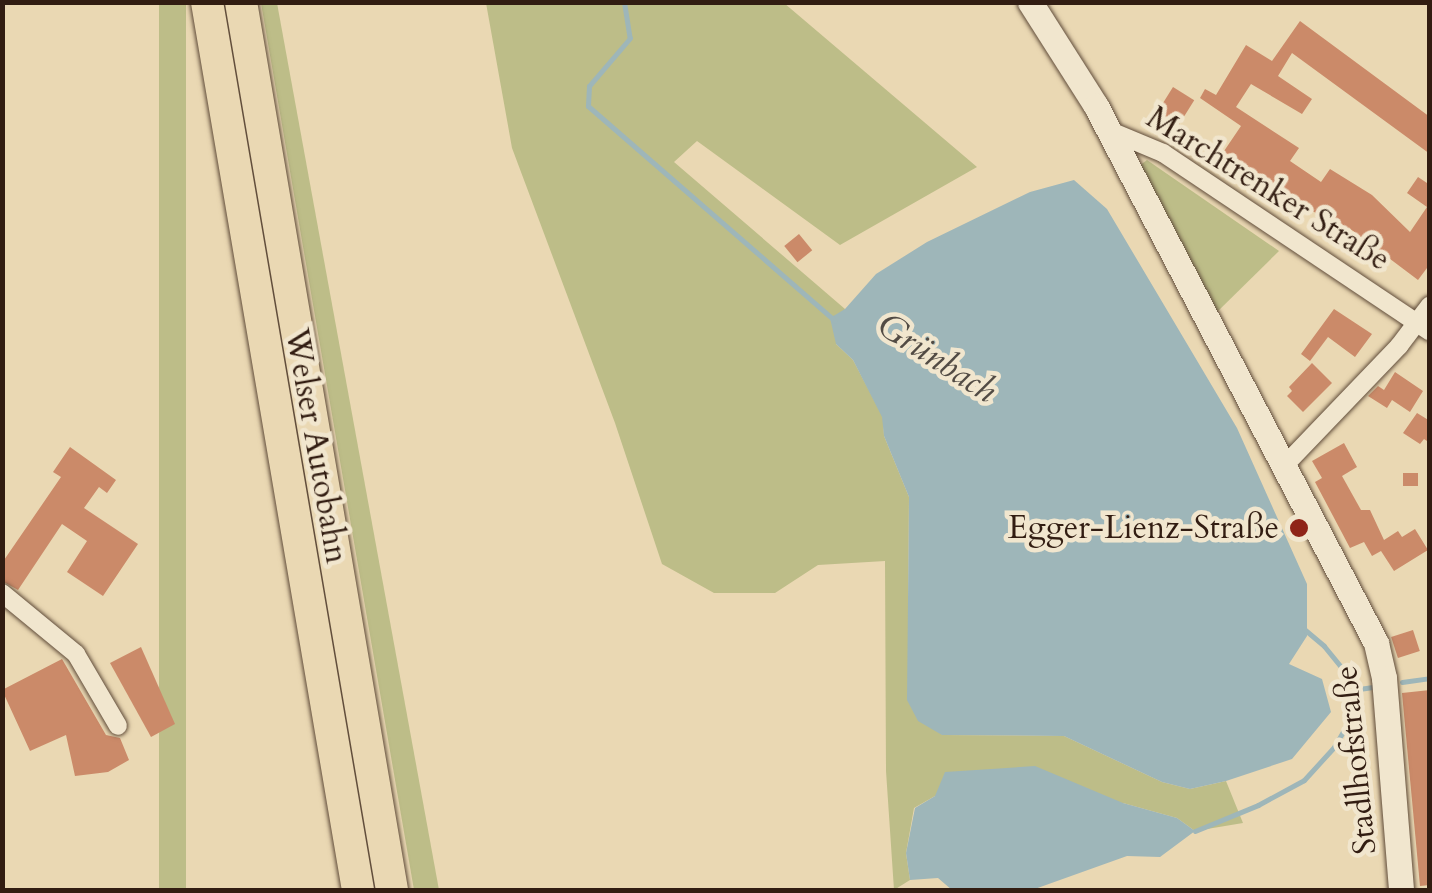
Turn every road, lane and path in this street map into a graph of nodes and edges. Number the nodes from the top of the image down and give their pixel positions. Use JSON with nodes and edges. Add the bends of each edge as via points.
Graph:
{"nodes":[{"id":1,"x":207,"y":2,"type":"edge"},
{"id":2,"x":241,"y":2,"type":"edge"},
{"id":3,"x":1030,"y":2,"type":"edge"},
{"id":4,"x":1108,"y":130,"type":"junction"},
{"id":5,"x":1430,"y":305,"type":"edge"},
{"id":6,"x":1423,"y":327,"type":"edge"},
{"id":7,"x":1283,"y":467,"type":"junction"},
{"id":8,"x":2,"y":593,"type":"edge"},
{"id":9,"x":118,"y":726,"type":"dead end"},
{"id":10,"x":358,"y":890,"type":"edge"},
{"id":11,"x":392,"y":890,"type":"edge"},
{"id":12,"x":1401,"y":890,"type":"edge"}],
"edges":[{"from":1,"to":10,"type":"highway","name":"Welser Autobahn"},
{"from":2,"to":11,"type":"highway","name":"Welser Autobahn"},
{"from":3,"to":4,"type":"street","name":"Marchtrenker Straße"},
{"from":4,"to":6,"type":"street","name":"Marchtrenker Straße","via":[[1163,153]]},
{"from":4,"to":7,"type":"street","name":"Stadlhofstraße"},
{"from":5,"to":6,"type":"street"},
{"from":6,"to":7,"type":"street"},
{"from":7,"to":12,"type":"street","name":"Stadlhofstraße","via":[[1366,621],[1384,685]]},
{"from":8,"to":9,"type":"street","via":[[76,654]]}]}
